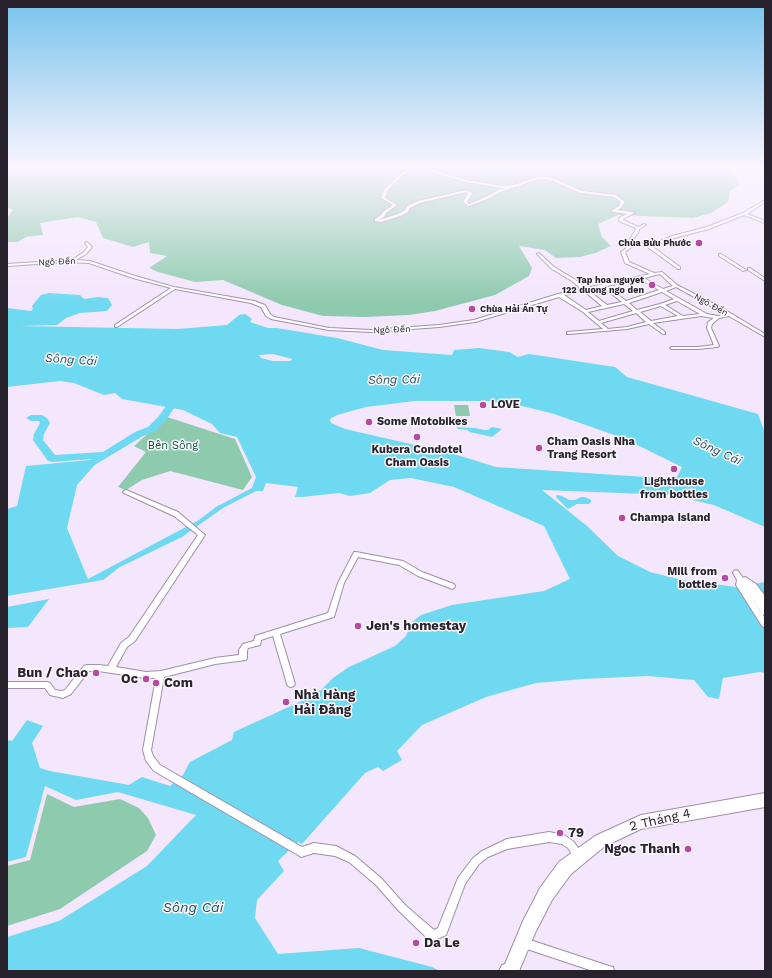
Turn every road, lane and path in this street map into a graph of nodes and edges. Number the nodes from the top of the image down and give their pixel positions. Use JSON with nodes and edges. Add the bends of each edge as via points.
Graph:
{"nodes":[{"id":1,"x":386,"y":212,"type":"edge"},
{"id":2,"x":406,"y":212,"type":"edge"},
{"id":3,"x":625,"y":212,"type":"edge"},
{"id":4,"x":748,"y":212,"type":"edge"},
{"id":5,"x":744,"y":214,"type":"junction"},
{"id":6,"x":765,"y":222,"type":"edge"},
{"id":7,"x":644,"y":225,"type":"dead end"},
{"id":8,"x":638,"y":228,"type":"junction"},
{"id":9,"x":87,"y":243,"type":"dead end"},
{"id":10,"x":630,"y":245,"type":"junction"},
{"id":11,"x":652,"y":245,"type":"junction"},
{"id":12,"x":539,"y":254,"type":"dead end"},
{"id":13,"x":720,"y":255,"type":"dead end"},
{"id":14,"x":74,"y":260,"type":"junction"},
{"id":15,"x":7,"y":265,"type":"edge"},
{"id":16,"x":679,"y":268,"type":"dead end"},
{"id":17,"x":653,"y":274,"type":"junction"},
{"id":18,"x":641,"y":278,"type":"junction"},
{"id":19,"x":765,"y":280,"type":"edge"},
{"id":20,"x":604,"y":286,"type":"junction"},
{"id":21,"x":676,"y":286,"type":"junction"},
{"id":22,"x":174,"y":288,"type":"junction"},
{"id":23,"x":584,"y":289,"type":"junction"},
{"id":24,"x":663,"y":290,"type":"junction"},
{"id":25,"x":560,"y":295,"type":"junction"},
{"id":26,"x":678,"y":299,"type":"junction"},
{"id":27,"x":625,"y":303,"type":"junction"},
{"id":28,"x":662,"y":305,"type":"junction"},
{"id":29,"x":606,"y":307,"type":"junction"},
{"id":30,"x":585,"y":311,"type":"junction"},
{"id":31,"x":637,"y":312,"type":"junction"},
{"id":32,"x":706,"y":315,"type":"junction"},
{"id":33,"x":730,"y":315,"type":"junction"},
{"id":34,"x":682,"y":317,"type":"junction"},
{"id":35,"x":718,"y":317,"type":"junction"},
{"id":36,"x":599,"y":322,"type":"junction"},
{"id":37,"x":649,"y":322,"type":"junction"},
{"id":38,"x":117,"y":326,"type":"dead end"},
{"id":39,"x":607,"y":330,"type":"junction"},
{"id":40,"x":569,"y":333,"type":"dead end"},
{"id":41,"x":663,"y":334,"type":"dead end"},
{"id":42,"x":765,"y":336,"type":"edge"},
{"id":43,"x":672,"y":348,"type":"dead end"},
{"id":44,"x":126,"y":492,"type":"dead end"},
{"id":45,"x":742,"y":583,"type":"junction"},
{"id":46,"x":452,"y":586,"type":"dead end"},
{"id":47,"x":765,"y":602,"type":"edge"},
{"id":48,"x":765,"y":612,"type":"edge"},
{"id":49,"x":765,"y":624,"type":"edge"},
{"id":50,"x":276,"y":633,"type":"junction"},
{"id":51,"x":110,"y":670,"type":"junction"},
{"id":52,"x":161,"y":674,"type":"junction"},
{"id":53,"x":290,"y":684,"type":"dead end"},
{"id":54,"x":7,"y":685,"type":"edge"},
{"id":55,"x":765,"y":800,"type":"edge"},
{"id":56,"x":578,"y":857,"type":"junction"},
{"id":57,"x":530,"y":945,"type":"dead end"},
{"id":58,"x":510,"y":970,"type":"edge"},
{"id":59,"x":609,"y":971,"type":"edge"}],
"edges":[{"from":1,"to":2,"type":"street","via":[[376,220],[381,221]]},
{"from":3,"to":8,"type":"street","via":[[631,213],[620,220]]},
{"from":4,"to":5,"type":"street"},
{"from":5,"to":6,"type":"street"},
{"from":5,"to":11,"type":"street"},
{"from":7,"to":8,"type":"street"},
{"from":8,"to":10,"type":"street"},
{"from":9,"to":14,"type":"street","via":[[90,247]]},
{"from":10,"to":11,"type":"street"},
{"from":10,"to":17,"type":"street","via":[[623,252],[626,261]]},
{"from":11,"to":16,"type":"street","via":[[651,249]]},
{"from":12,"to":23,"type":"street","via":[[553,268]]},
{"from":13,"to":19,"type":"street"},
{"from":14,"to":15,"type":"street","name":"Ngô Đến"},
{"from":14,"to":22,"type":"street","name":"Ngô Đến","via":[[89,262]]},
{"from":17,"to":18,"type":"street","name":"Ngô Đến"},
{"from":17,"to":21,"type":"street","name":"Ngô Đến","via":[[661,273]]},
{"from":18,"to":20,"type":"street","name":"Ngô Đến"},
{"from":18,"to":24,"type":"street"},
{"from":20,"to":23,"type":"street","name":"Ngô Đến"},
{"from":20,"to":27,"type":"street"},
{"from":21,"to":24,"type":"street"},
{"from":21,"to":33,"type":"street","name":"Ngô Đến"},
{"from":22,"to":25,"type":"street","name":"Ngô Đến","via":[[245,300],[263,306],[273,318],[293,323],[329,329],[371,331],[461,324]]},
{"from":22,"to":38,"type":"street"},
{"from":23,"to":25,"type":"street","name":"Ngô Đến"},
{"from":23,"to":29,"type":"street"},
{"from":24,"to":26,"type":"street"},
{"from":24,"to":27,"type":"street"},
{"from":25,"to":30,"type":"street"},
{"from":26,"to":28,"type":"street"},
{"from":26,"to":32,"type":"street"},
{"from":27,"to":29,"type":"street"},
{"from":27,"to":31,"type":"street"},
{"from":28,"to":31,"type":"street"},
{"from":28,"to":34,"type":"street"},
{"from":29,"to":30,"type":"street"},
{"from":30,"to":36,"type":"street"},
{"from":31,"to":36,"type":"street"},
{"from":31,"to":37,"type":"street"},
{"from":32,"to":34,"type":"street"},
{"from":32,"to":35,"type":"street"},
{"from":33,"to":35,"type":"street"},
{"from":33,"to":42,"type":"street","name":"Ngô Đến"},
{"from":34,"to":37,"type":"street"},
{"from":35,"to":43,"type":"street","via":[[708,328],[716,346]]},
{"from":36,"to":39,"type":"street"},
{"from":37,"to":39,"type":"street"},
{"from":37,"to":41,"type":"street"},
{"from":39,"to":40,"type":"street"},
{"from":44,"to":51,"type":"street","via":[[171,511],[201,536],[132,639],[124,645]]},
{"from":45,"to":47,"type":"street","via":[[736,573],[754,586]]},
{"from":45,"to":48,"type":"street"},
{"from":45,"to":49,"type":"street"},
{"from":46,"to":50,"type":"street","via":[[420,574],[401,563],[356,554],[341,583],[331,615]]},
{"from":50,"to":52,"type":"street","via":[[258,638],[257,643],[246,646],[243,658],[215,660]]},
{"from":50,"to":53,"type":"street"},
{"from":51,"to":52,"type":"street","via":[[146,675]]},
{"from":51,"to":54,"type":"street","via":[[87,668],[63,695],[53,693],[47,686]]},
{"from":52,"to":56,"type":"street","via":[[147,750],[149,758],[157,768],[301,852],[314,848],[336,851],[352,859],[430,933],[435,935],[442,931],[464,876],[485,854],[507,844],[549,837],[570,844]]},
{"from":55,"to":56,"type":"main road","name":"2 Tháng 4","via":[[641,822],[600,841]]},
{"from":56,"to":58,"type":"main road","name":"2 Tháng 4","via":[[565,868],[546,894]]},
{"from":57,"to":59,"type":"street"}]}
